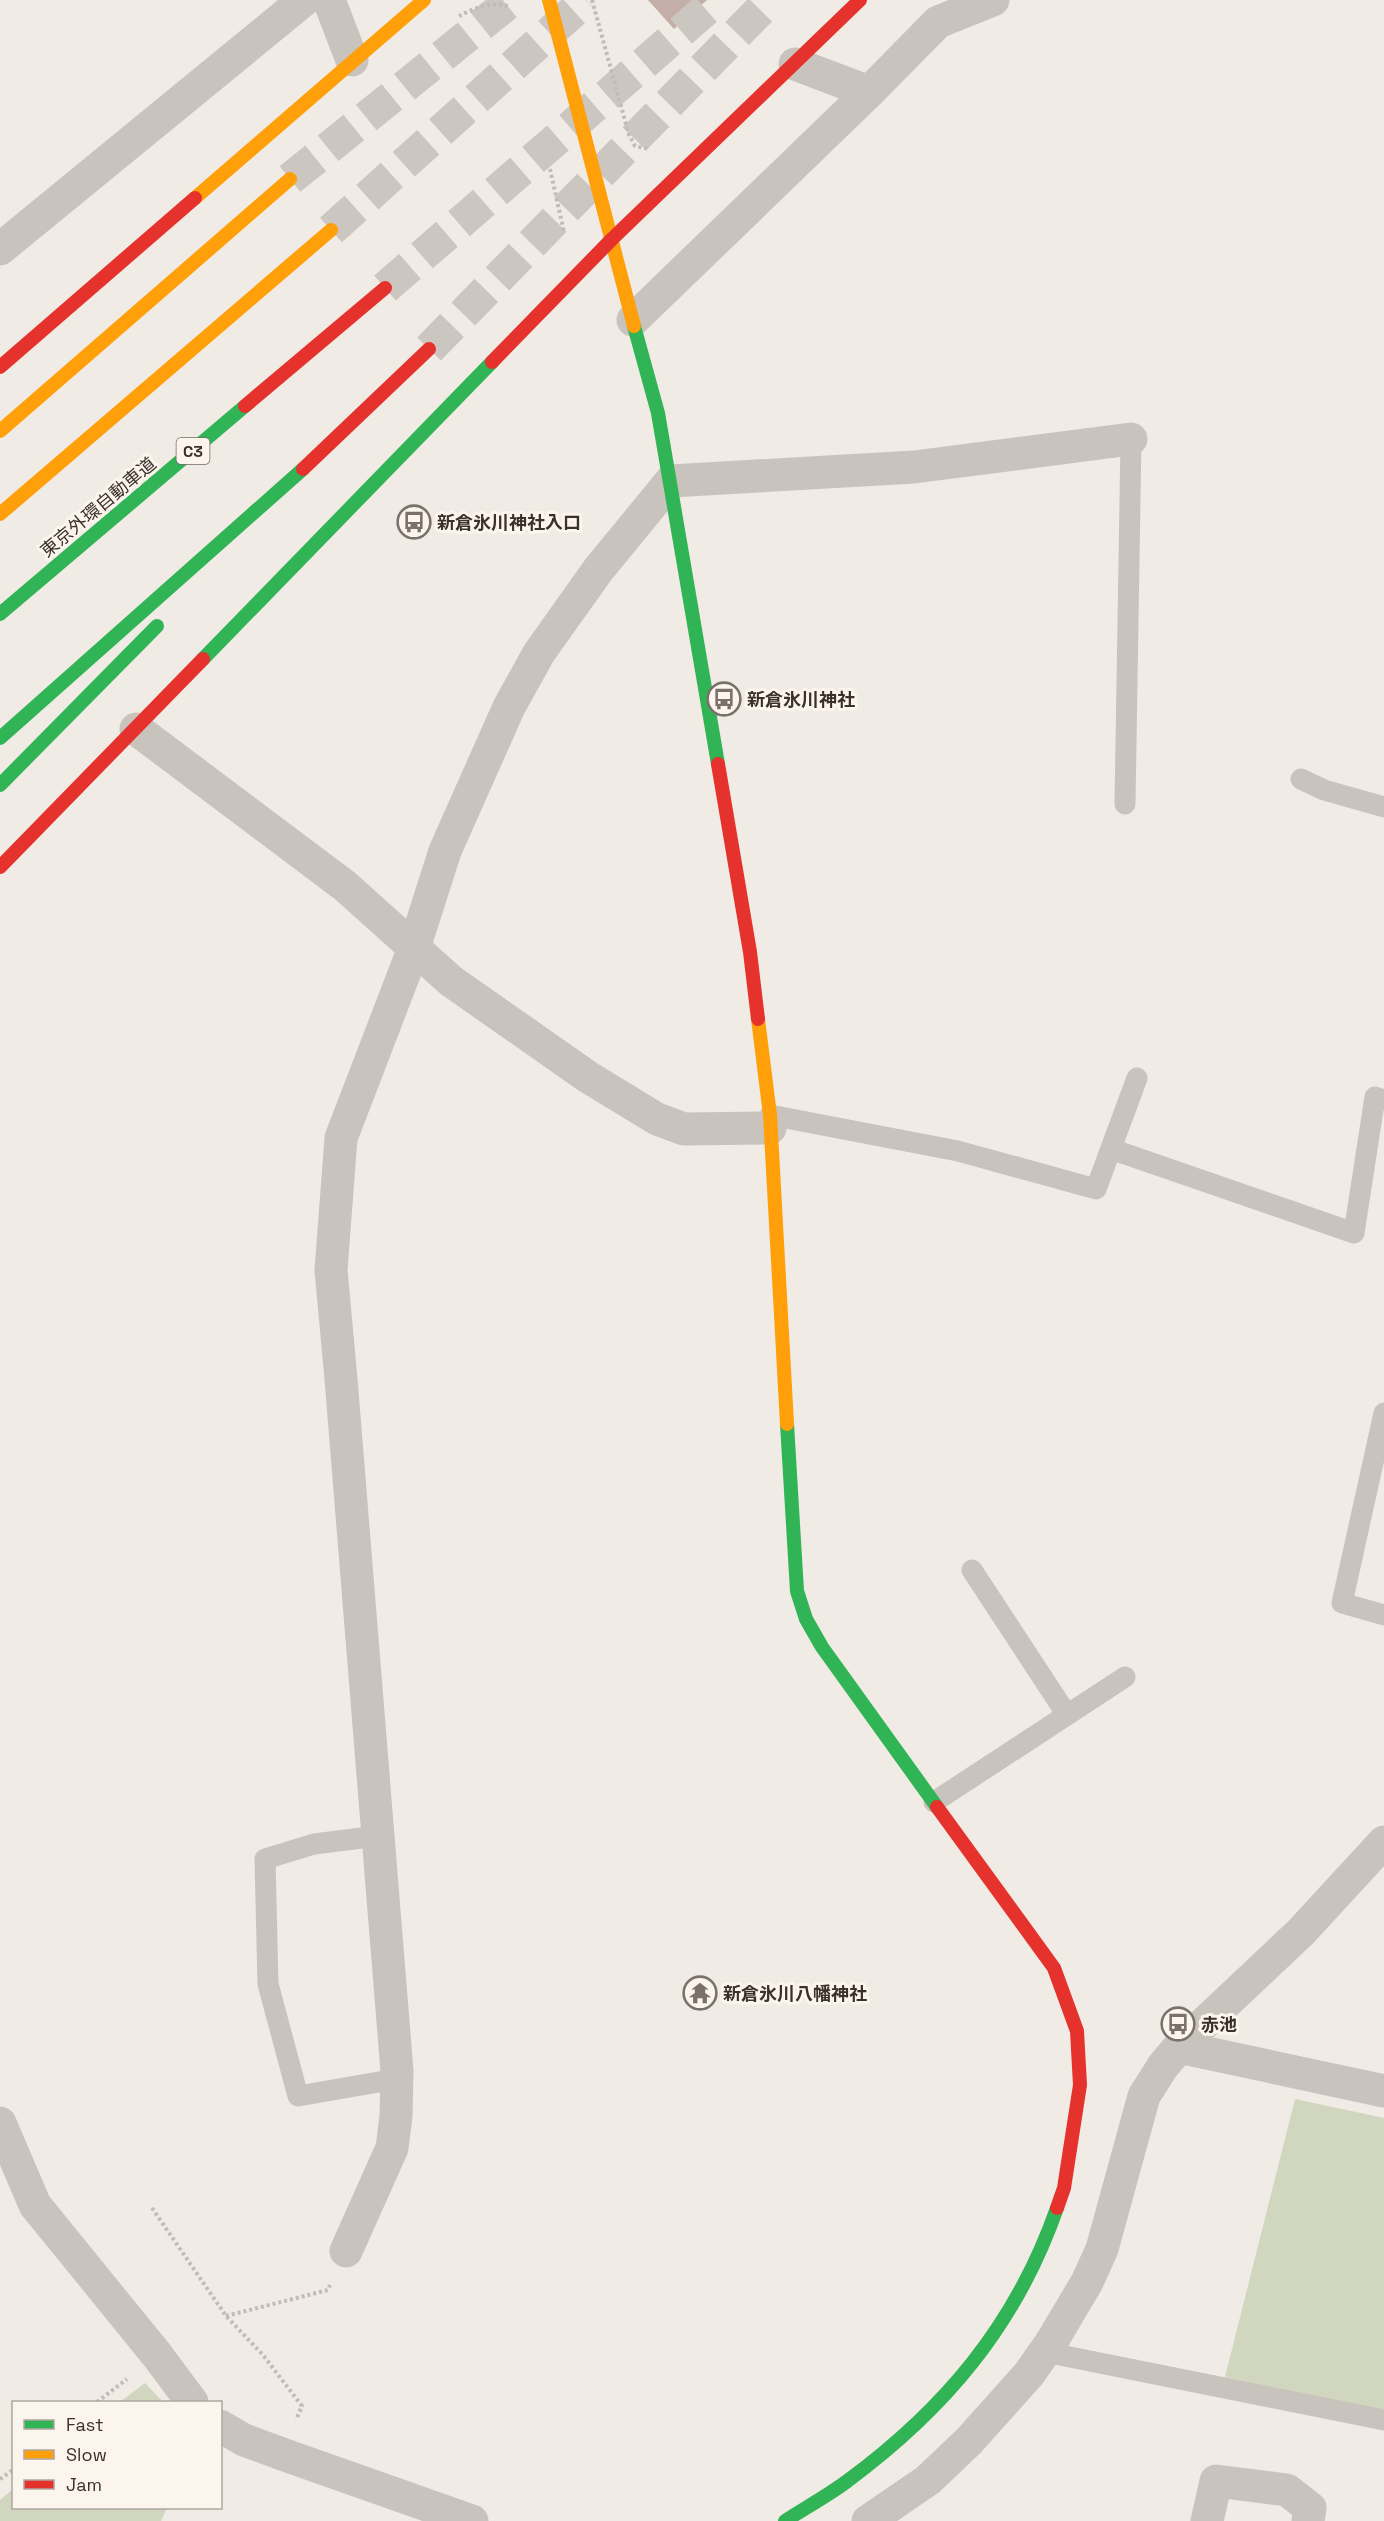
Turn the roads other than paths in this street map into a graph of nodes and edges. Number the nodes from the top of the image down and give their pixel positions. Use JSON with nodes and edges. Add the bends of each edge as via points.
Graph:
{"nodes":[{"id":1,"x":304,"y":0,"type":"edge"},
{"id":2,"x":329,"y":0,"type":"edge"},
{"id":3,"x":424,"y":0,"type":"edge"},
{"id":4,"x":549,"y":0,"type":"edge"},
{"id":5,"x":860,"y":0,"type":"edge"},
{"id":6,"x":993,"y":0,"type":"edge"},
{"id":7,"x":352,"y":60,"type":"junction"},
{"id":8,"x":795,"y":64,"type":"junction"},
{"id":9,"x":869,"y":92,"type":"junction"},
{"id":10,"x":290,"y":178,"type":"tunnel mouth"},
{"id":11,"x":331,"y":230,"type":"tunnel mouth"},
{"id":12,"x":610,"y":240,"type":"junction"},
{"id":13,"x":0,"y":249,"type":"edge"},
{"id":14,"x":385,"y":288,"type":"tunnel mouth"},
{"id":15,"x":633,"y":320,"type":"junction"},
{"id":16,"x":429,"y":349,"type":"tunnel mouth"},
{"id":17,"x":0,"y":367,"type":"edge"},
{"id":18,"x":0,"y":431,"type":"edge"},
{"id":19,"x":1131,"y":439,"type":"joint"},
{"id":20,"x":332,"y":443,"type":"junction"},
{"id":21,"x":671,"y":481,"type":"junction"},
{"id":22,"x":0,"y":514,"type":"edge"},
{"id":23,"x":222,"y":560,"type":"dead end"},
{"id":24,"x":0,"y":614,"type":"edge"},
{"id":25,"x":165,"y":618,"type":"dead end"},
{"id":26,"x":136,"y":729,"type":"junction"},
{"id":27,"x":0,"y":738,"type":"edge"},
{"id":28,"x":1302,"y":778,"type":"dead end"},
{"id":29,"x":0,"y":785,"type":"edge"},
{"id":30,"x":1125,"y":804,"type":"dead end"},
{"id":31,"x":1384,"y":807,"type":"edge"},
{"id":32,"x":0,"y":867,"type":"edge"},
{"id":33,"x":414,"y":948,"type":"junction"},
{"id":34,"x":1137,"y":1078,"type":"dead end"},
{"id":35,"x":1384,"y":1100,"type":"edge"},
{"id":36,"x":770,"y":1122,"type":"junction"},
{"id":37,"x":1111,"y":1149,"type":"junction"},
{"id":38,"x":1384,"y":1413,"type":"edge"},
{"id":39,"x":972,"y":1570,"type":"dead end"},
{"id":40,"x":1384,"y":1615,"type":"edge"},
{"id":41,"x":1125,"y":1677,"type":"dead end"},
{"id":42,"x":1067,"y":1715,"type":"junction"},
{"id":43,"x":934,"y":1802,"type":"junction"},
{"id":44,"x":378,"y":1836,"type":"junction"},
{"id":45,"x":1384,"y":1842,"type":"edge"},
{"id":46,"x":1179,"y":2047,"type":"junction"},
{"id":47,"x":396,"y":2079,"type":"junction"},
{"id":48,"x":1384,"y":2091,"type":"edge"},
{"id":49,"x":0,"y":2123,"type":"edge"},
{"id":50,"x":346,"y":2251,"type":"road end"},
{"id":51,"x":1045,"y":2352,"type":"junction"},
{"id":52,"x":191,"y":2401,"type":"edge"},
{"id":53,"x":1384,"y":2420,"type":"edge"},
{"id":54,"x":222,"y":2427,"type":"edge"},
{"id":55,"x":472,"y":2521,"type":"edge"},
{"id":56,"x":785,"y":2521,"type":"edge"},
{"id":57,"x":868,"y":2521,"type":"edge"},
{"id":58,"x":1207,"y":2521,"type":"edge"},
{"id":59,"x":1308,"y":2521,"type":"edge"}],
"edges":[{"from":1,"to":13,"type":"street"},
{"from":2,"to":7,"type":"street"},
{"from":3,"to":7,"type":"main road"},
{"from":4,"to":12,"type":"main road"},
{"from":5,"to":8,"type":"main road"},
{"from":6,"to":9,"type":"street","via":[[938,22]]},
{"from":7,"to":17,"type":"main road"},
{"from":8,"to":9,"type":"street"},
{"from":8,"to":12,"type":"main road"},
{"from":9,"to":15,"type":"street"},
{"from":10,"to":18,"type":"main road"},
{"from":11,"to":22,"type":"main road"},
{"from":12,"to":15,"type":"main road"},
{"from":12,"to":26,"type":"main road"},
{"from":14,"to":24,"type":"main road","name":"東京外環自動車道","number":"C3"},
{"from":15,"to":21,"type":"main road"},
{"from":16,"to":20,"type":"main road"},
{"from":19,"to":21,"type":"street","via":[[914,466]]},
{"from":19,"to":30,"type":"lane"},
{"from":20,"to":23,"type":"main road"},
{"from":20,"to":27,"type":"main road"},
{"from":21,"to":33,"type":"street","via":[[539,653],[509,707],[445,851]]},
{"from":21,"to":36,"type":"main road","via":[[750,952]]},
{"from":25,"to":29,"type":"main road"},
{"from":26,"to":32,"type":"main road"},
{"from":26,"to":33,"type":"street","via":[[345,886]]},
{"from":28,"to":31,"type":"lane","via":[[1323,790]]},
{"from":33,"to":36,"type":"street","via":[[451,981],[588,1077],[657,1119],[684,1130]]},
{"from":33,"to":44,"type":"street","via":[[341,1138],[331,1270]]},
{"from":34,"to":37,"type":"lane"},
{"from":35,"to":37,"type":"lane","via":[[1376,1097],[1354,1233]]},
{"from":36,"to":37,"type":"lane","via":[[958,1151],[1096,1189]]},
{"from":36,"to":43,"type":"main road","via":[[797,1591],[806,1619],[822,1647]]},
{"from":38,"to":40,"type":"lane","via":[[1342,1603]]},
{"from":39,"to":42,"type":"lane"},
{"from":41,"to":42,"type":"lane"},
{"from":42,"to":43,"type":"lane"},
{"from":43,"to":56,"type":"main road","via":[[1054,1968],[1077,2031],[1080,2085],[1064,2188],[1044,2245],[1013,2305],[970,2368],[912,2428],[846,2482]]},
{"from":44,"to":47,"type":"street"},
{"from":44,"to":47,"type":"lane","via":[[314,1844],[265,1859],[268,1984],[298,2096]]},
{"from":45,"to":46,"type":"street","via":[[1301,1932]]},
{"from":46,"to":48,"type":"street"},
{"from":46,"to":51,"type":"street","via":[[1144,2096],[1102,2248],[1087,2282]]},
{"from":47,"to":50,"type":"street","via":[[392,2148]]},
{"from":49,"to":52,"type":"street","via":[[35,2205]]},
{"from":51,"to":53,"type":"lane"},
{"from":51,"to":57,"type":"street","via":[[936,2472]]},
{"from":54,"to":55,"type":"street","via":[[273,2451]]},
{"from":58,"to":59,"type":"street","via":[[1216,2481],[1287,2490],[1310,2508]]}]}
